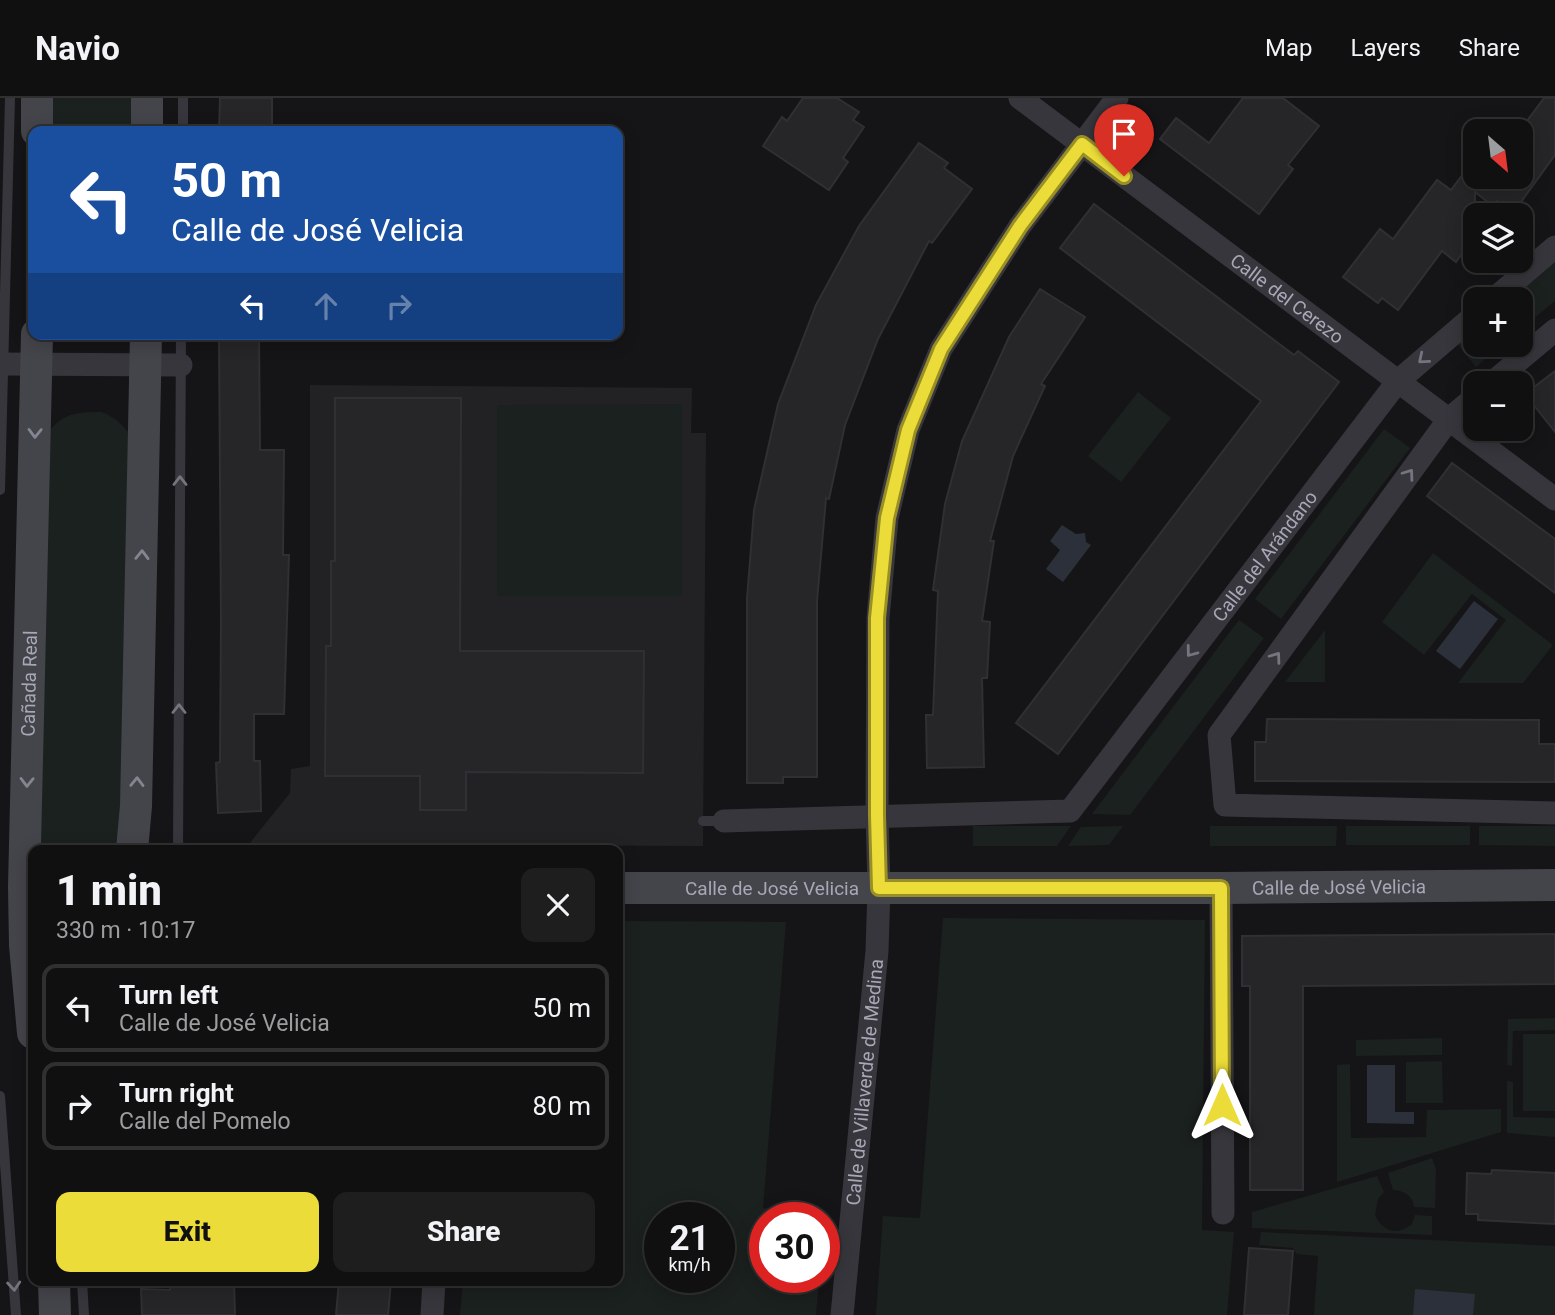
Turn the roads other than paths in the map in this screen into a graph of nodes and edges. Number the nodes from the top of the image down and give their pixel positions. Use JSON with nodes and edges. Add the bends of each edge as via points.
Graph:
{"nodes":[{"id":1,"x":10,"y":98,"type":"edge"},
{"id":2,"x":37,"y":98,"type":"edge"},
{"id":3,"x":147,"y":98,"type":"edge"},
{"id":4,"x":183,"y":98,"type":"edge"},
{"id":5,"x":1020,"y":98,"type":"edge"},
{"id":6,"x":1117,"y":98,"type":"edge"},
{"id":7,"x":37,"y":126,"type":"edge"},
{"id":8,"x":147,"y":126,"type":"edge"},
{"id":9,"x":183,"y":126,"type":"edge"},
{"id":10,"x":1082,"y":144,"type":"junction"},
{"id":11,"x":1555,"y":247,"type":"edge"},
{"id":12,"x":1508,"y":287,"type":"edge"},
{"id":13,"x":1463,"y":325,"type":"edge"},
{"id":14,"x":1555,"y":330,"type":"edge"},
{"id":15,"x":181,"y":340,"type":"edge"},
{"id":16,"x":37,"y":349,"type":"edge"},
{"id":17,"x":146,"y":349,"type":"edge"},
{"id":18,"x":2,"y":364,"type":"edge"},
{"id":19,"x":181,"y":365,"type":"junction"},
{"id":20,"x":1506,"y":371,"type":"edge"},
{"id":21,"x":1398,"y":381,"type":"junction"},
{"id":22,"x":1463,"y":407,"type":"edge"},
{"id":23,"x":1449,"y":419,"type":"junction"},
{"id":24,"x":0,"y":490,"type":"edge"},
{"id":25,"x":1555,"y":499,"type":"edge"},
{"id":26,"x":1555,"y":813,"type":"edge"},
{"id":27,"x":877,"y":815,"type":"junction"},
{"id":28,"x":714,"y":821,"type":"dead end"},
{"id":29,"x":30,"y":845,"type":"edge"},
{"id":30,"x":132,"y":845,"type":"edge"},
{"id":31,"x":178,"y":845,"type":"edge"},
{"id":32,"x":1555,"y":885,"type":"edge"},
{"id":33,"x":623,"y":888,"type":"edge"},
{"id":34,"x":879,"y":888,"type":"junction"},
{"id":35,"x":1221,"y":888,"type":"junction"},
{"id":36,"x":28,"y":902,"type":"edge"},
{"id":37,"x":28,"y":978,"type":"edge"},
{"id":38,"x":0,"y":1096,"type":"edge"},
{"id":39,"x":1223,"y":1213,"type":"dead end"},
{"id":40,"x":54,"y":1286,"type":"edge"},
{"id":41,"x":82,"y":1286,"type":"edge"},
{"id":42,"x":434,"y":1286,"type":"edge"},
{"id":43,"x":16,"y":1315,"type":"edge"},
{"id":44,"x":55,"y":1315,"type":"edge"},
{"id":45,"x":84,"y":1315,"type":"edge"},
{"id":46,"x":432,"y":1315,"type":"edge"},
{"id":47,"x":842,"y":1315,"type":"edge"}],
"edges":[{"from":1,"to":18,"type":"lane"},
{"from":2,"to":7,"type":"street"},
{"from":3,"to":8,"type":"street"},
{"from":4,"to":9,"type":"lane"},
{"from":5,"to":10,"type":"street","name":"Calle del Cerezo"},
{"from":6,"to":10,"type":"street","name":"Calle de Villaverde de Medina"},
{"from":10,"to":21,"type":"street","name":"Calle del Cerezo"},
{"from":10,"to":27,"type":"street","name":"Calle de Villaverde de Medina","via":[[1020,226],[941,349],[908,430],[887,518],[877,618]]},
{"from":11,"to":12,"type":"street"},
{"from":13,"to":21,"type":"street","name":"Calle del Arándano","one_way":true},
{"from":14,"to":20,"type":"street"},
{"from":15,"to":19,"type":"lane"},
{"from":16,"to":17,"type":"street"},
{"from":16,"to":18,"type":"street"},
{"from":16,"to":29,"type":"street","name":"Cañada Real","one_way":true},
{"from":17,"to":19,"type":"street"},
{"from":30,"to":17,"type":"street","one_way":true},
{"from":18,"to":24,"type":"lane"},
{"from":31,"to":19,"type":"lane","one_way":true},
{"from":21,"to":23,"type":"street","name":"Calle del Cerezo"},
{"from":21,"to":27,"type":"street","name":"Calle del Arándano","one_way":true,"via":[[1070,811]]},
{"from":22,"to":23,"type":"street"},
{"from":23,"to":25,"type":"street","name":"Calle del Cerezo"},
{"from":26,"to":23,"type":"street","one_way":true,"via":[[1225,805],[1219,736]]},
{"from":27,"to":28,"type":"street"},
{"from":27,"to":34,"type":"street","name":"Calle de Villaverde de Medina"},
{"from":32,"to":35,"type":"street","name":"Calle de José Velicia"},
{"from":33,"to":34,"type":"street","name":"Calle de José Velicia"},
{"from":34,"to":35,"type":"street","name":"Calle de José Velicia"},
{"from":34,"to":47,"type":"street","name":"Calle de Villaverde de Medina"},
{"from":35,"to":39,"type":"street"},
{"from":36,"to":37,"type":"street","name":"Cañada Real"},
{"from":38,"to":43,"type":"lane","one_way":true},
{"from":40,"to":44,"type":"street"},
{"from":41,"to":45,"type":"lane"},
{"from":42,"to":46,"type":"street"}]}
